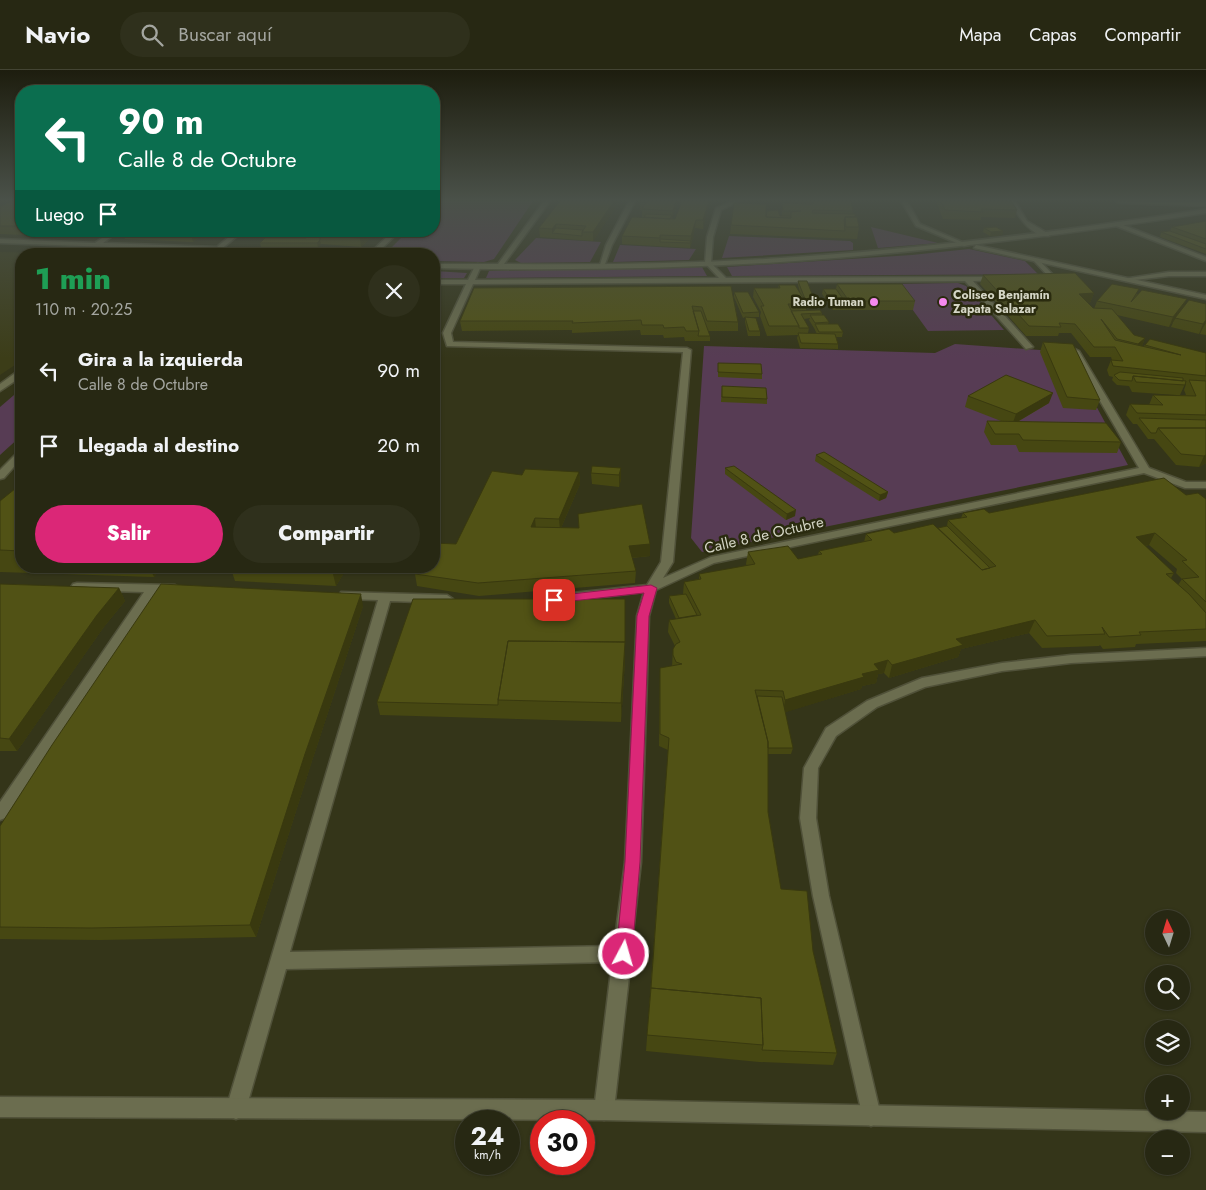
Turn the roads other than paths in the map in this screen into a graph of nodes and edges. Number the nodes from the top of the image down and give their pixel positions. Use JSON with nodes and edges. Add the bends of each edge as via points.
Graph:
{"nodes":[{"id":1,"x":509,"y":253,"type":"edge"},
{"id":2,"x":606,"y":253,"type":"edge"},
{"id":3,"x":709,"y":253,"type":"edge"},
{"id":4,"x":879,"y":253,"type":"edge"},
{"id":5,"x":1007,"y":253,"type":"edge"},
{"id":6,"x":1191,"y":253,"type":"edge"},
{"id":7,"x":1206,"y":259,"type":"edge"},
{"id":8,"x":1036,"y":260,"type":"junction"},
{"id":9,"x":708,"y":263,"type":"junction"},
{"id":10,"x":440,"y":266,"type":"edge"},
{"id":11,"x":478,"y":266,"type":"junction"},
{"id":12,"x":499,"y":267,"type":"junction"},
{"id":13,"x":601,"y":267,"type":"junction"},
{"id":14,"x":1206,"y":267,"type":"edge"},
{"id":15,"x":1170,"y":274,"type":"junction"},
{"id":16,"x":1206,"y":274,"type":"edge"},
{"id":17,"x":1044,"y":278,"type":"edge"},
{"id":18,"x":723,"y":279,"type":"junction"},
{"id":19,"x":1006,"y":279,"type":"edge"},
{"id":20,"x":1126,"y":279,"type":"junction"},
{"id":21,"x":968,"y":280,"type":"junction"},
{"id":22,"x":472,"y":281,"type":"junction"},
{"id":23,"x":440,"y":282,"type":"edge"},
{"id":24,"x":1206,"y":297,"type":"edge"},
{"id":25,"x":1029,"y":347,"type":"dead end"},
{"id":26,"x":1076,"y":351,"type":"edge"},
{"id":27,"x":15,"y":377,"type":"edge"},
{"id":28,"x":0,"y":388,"type":"edge"},
{"id":29,"x":15,"y":460,"type":"edge"},
{"id":30,"x":1145,"y":470,"type":"junction"},
{"id":31,"x":0,"y":476,"type":"edge"},
{"id":32,"x":1206,"y":485,"type":"edge"},
{"id":33,"x":67,"y":587,"type":"edge"},
{"id":34,"x":153,"y":588,"type":"junction"},
{"id":35,"x":651,"y":588,"type":"junction"},
{"id":36,"x":192,"y":590,"type":"edge"},
{"id":37,"x":337,"y":595,"type":"edge"},
{"id":38,"x":385,"y":597,"type":"junction"},
{"id":39,"x":462,"y":600,"type":"edge"},
{"id":40,"x":537,"y":601,"type":"edge"},
{"id":41,"x":1206,"y":652,"type":"edge"},
{"id":42,"x":0,"y":814,"type":"edge"},
{"id":43,"x":624,"y":954,"type":"junction"},
{"id":44,"x":278,"y":961,"type":"junction"},
{"id":45,"x":0,"y":1107,"type":"edge"},
{"id":46,"x":236,"y":1109,"type":"junction"},
{"id":47,"x":604,"y":1110,"type":"junction"},
{"id":48,"x":871,"y":1116,"type":"junction"},
{"id":49,"x":1206,"y":1122,"type":"edge"}],
"edges":[{"from":1,"to":12,"type":"street"},
{"from":2,"to":13,"type":"street"},
{"from":3,"to":9,"type":"street"},
{"from":4,"to":9,"type":"street"},
{"from":5,"to":8,"type":"street"},
{"from":6,"to":7,"type":"street"},
{"from":8,"to":17,"type":"street","via":[[1053,278]]},
{"from":8,"to":20,"type":"street"},
{"from":9,"to":13,"type":"street"},
{"from":9,"to":18,"type":"street"},
{"from":10,"to":11,"type":"street"},
{"from":11,"to":12,"type":"street"},
{"from":11,"to":22,"type":"street"},
{"from":12,"to":13,"type":"street"},
{"from":14,"to":15,"type":"street"},
{"from":15,"to":16,"type":"street"},
{"from":15,"to":20,"type":"street"},
{"from":18,"to":21,"type":"street"},
{"from":18,"to":22,"type":"street"},
{"from":19,"to":21,"type":"street"},
{"from":20,"to":24,"type":"street"},
{"from":21,"to":25,"type":"street"},
{"from":22,"to":23,"type":"street"},
{"from":22,"to":35,"type":"street","via":[[447,333],[450,344],[687,350],[666,562]]},
{"from":26,"to":30,"type":"street"},
{"from":27,"to":28,"type":"street"},
{"from":29,"to":31,"type":"street"},
{"from":30,"to":32,"type":"street","via":[[1184,485]]},
{"from":30,"to":35,"type":"street","name":"Calle 8 de Octubre","via":[[711,560]]},
{"from":33,"to":34,"type":"street"},
{"from":34,"to":36,"type":"street"},
{"from":34,"to":42,"type":"street"},
{"from":35,"to":40,"type":"street","name":"Calle 8 de Octubre"},
{"from":35,"to":43,"type":"street","via":[[643,616],[633,862]]},
{"from":37,"to":38,"type":"street"},
{"from":38,"to":39,"type":"street"},
{"from":38,"to":44,"type":"street"},
{"from":41,"to":48,"type":"street","via":[[1071,659],[1002,667],[922,683],[872,704],[831,732],[811,768],[808,818],[821,896]]},
{"from":43,"to":44,"type":"street"},
{"from":43,"to":47,"type":"street"},
{"from":44,"to":46,"type":"street"},
{"from":45,"to":46,"type":"street"},
{"from":46,"to":47,"type":"street"},
{"from":47,"to":48,"type":"street"},
{"from":48,"to":49,"type":"street"}]}
